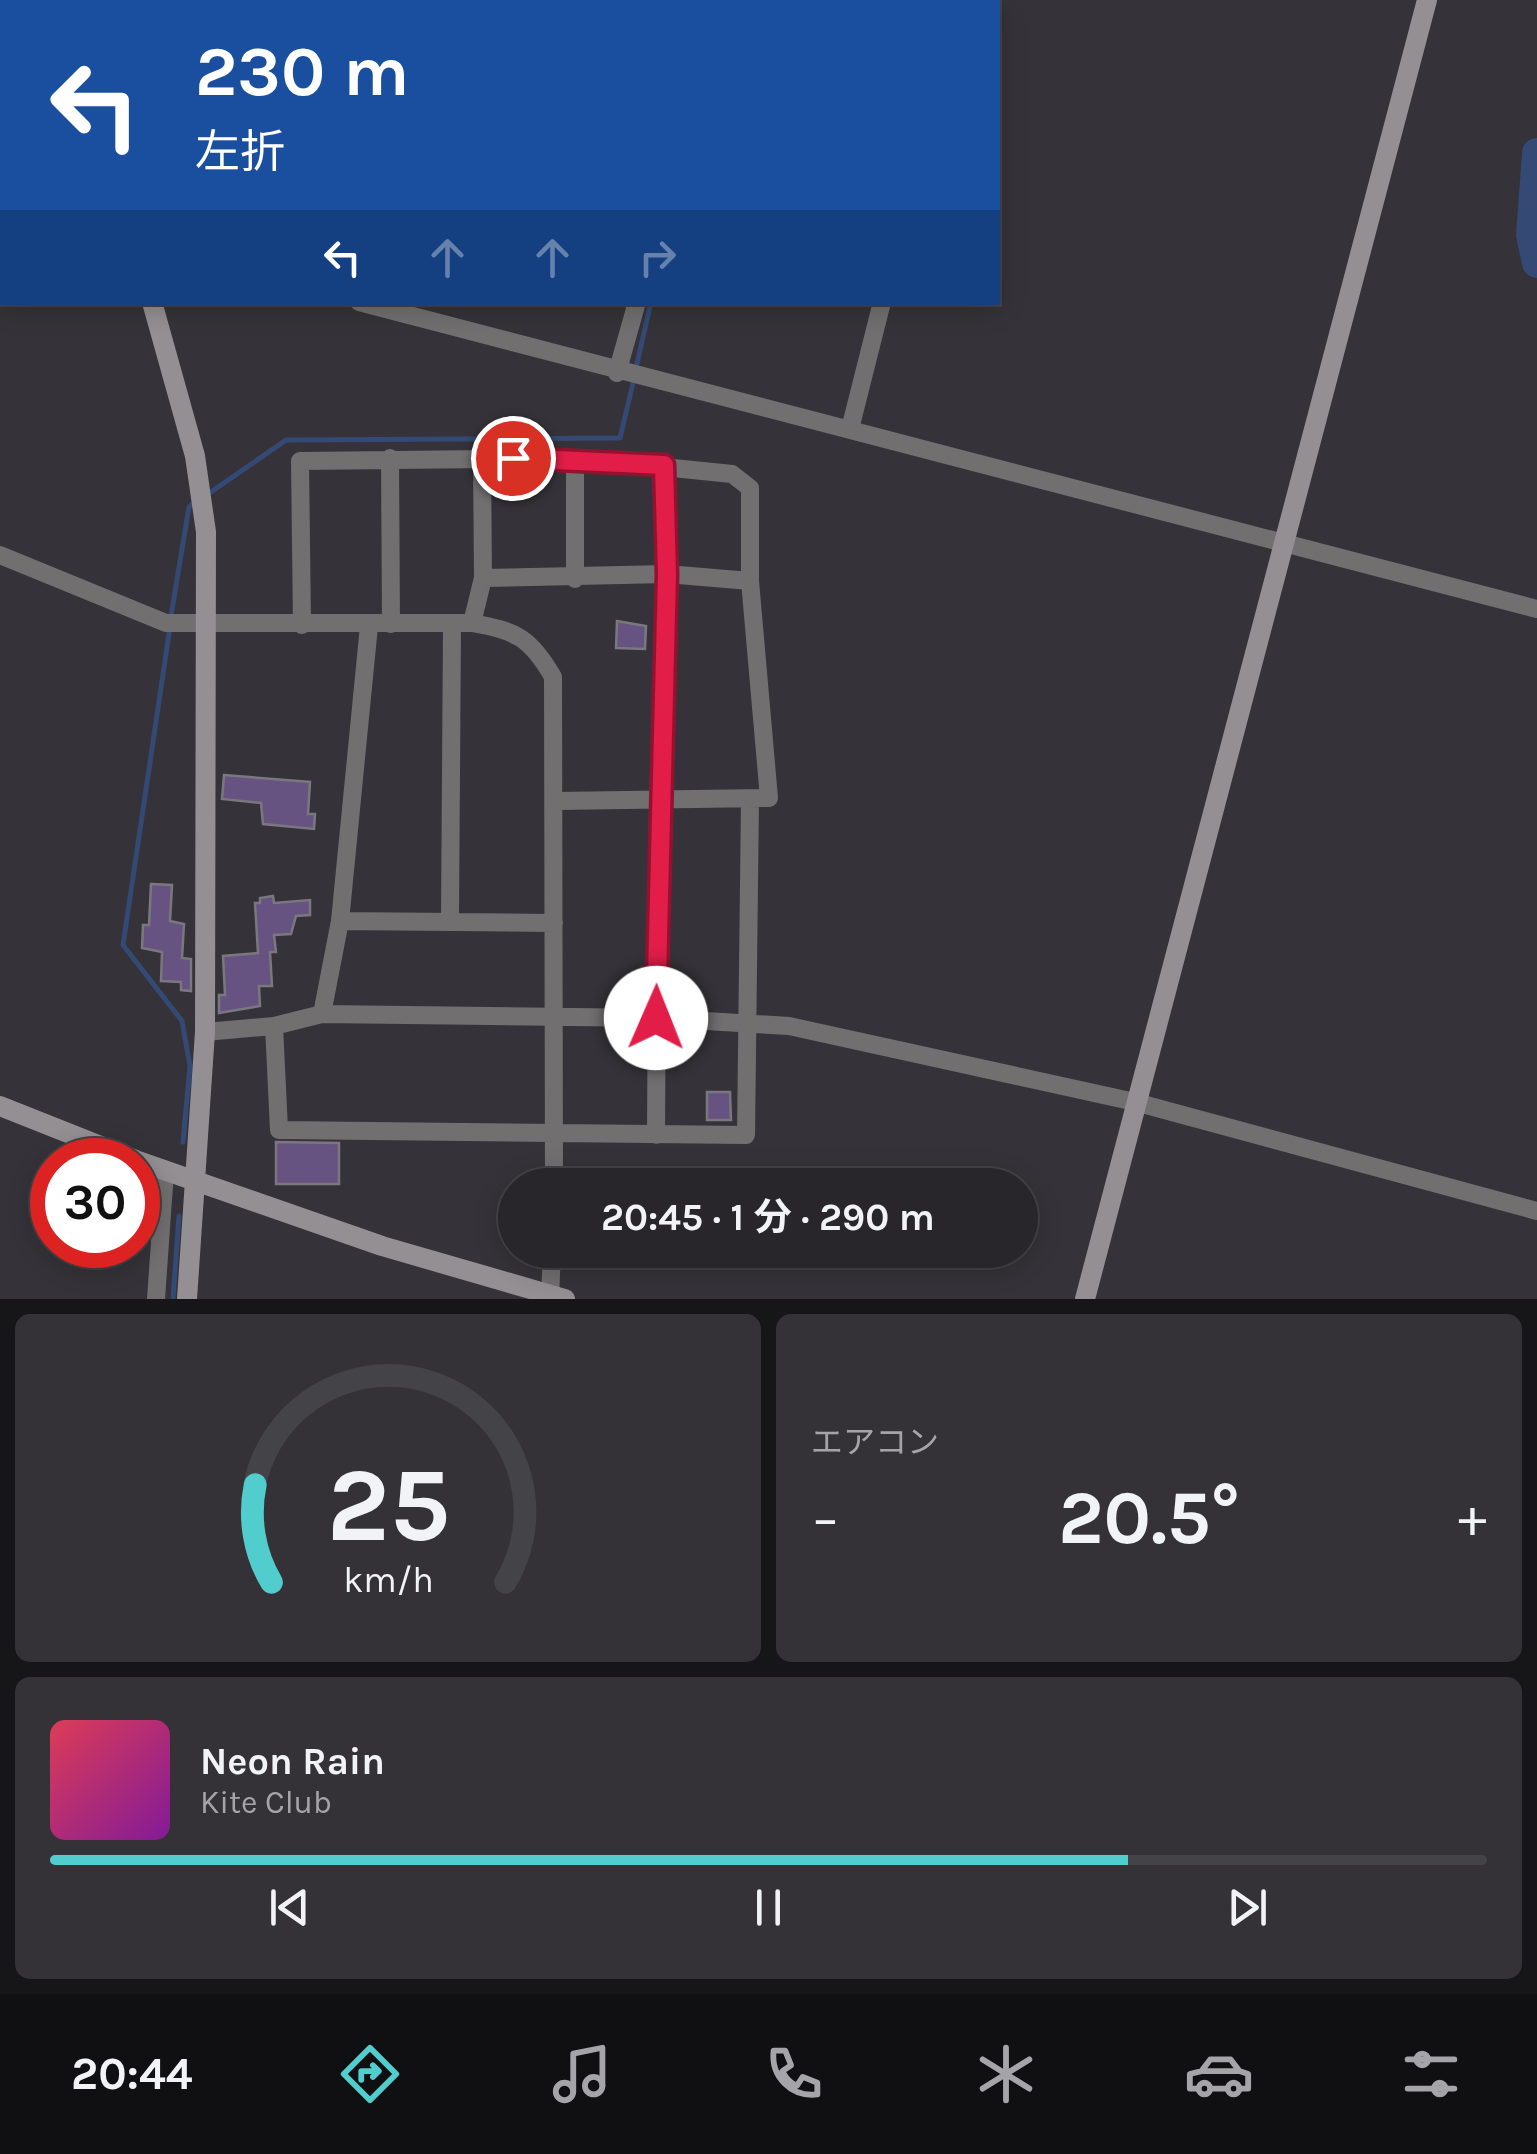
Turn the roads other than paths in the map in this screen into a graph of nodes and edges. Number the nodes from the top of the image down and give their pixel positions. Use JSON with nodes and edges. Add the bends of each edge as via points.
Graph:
{"nodes":[{"id":1,"x":1427,"y":0,"type":"edge"},
{"id":2,"x":153,"y":305,"type":"edge"},
{"id":3,"x":370,"y":305,"type":"edge"},
{"id":4,"x":637,"y":305,"type":"edge"},
{"id":5,"x":881,"y":305,"type":"edge"},
{"id":6,"x":628,"y":376,"type":"junction"},
{"id":7,"x":850,"y":429,"type":"junction"},
{"id":8,"x":482,"y":457,"type":"junction"},
{"id":9,"x":390,"y":458,"type":"junction"},
{"id":10,"x":575,"y":458,"type":"junction"},
{"id":11,"x":664,"y":465,"type":"junction"},
{"id":12,"x":1283,"y":544,"type":"junction"},
{"id":13,"x":0,"y":555,"type":"edge"},
{"id":14,"x":667,"y":574,"type":"junction"},
{"id":15,"x":483,"y":578,"type":"junction"},
{"id":16,"x":575,"y":579,"type":"junction"},
{"id":17,"x":750,"y":581,"type":"junction"},
{"id":18,"x":1537,"y":609,"type":"edge"},
{"id":19,"x":472,"y":623,"type":"junction"},
{"id":20,"x":391,"y":624,"type":"junction"},
{"id":21,"x":208,"y":626,"type":"junction"},
{"id":22,"x":302,"y":626,"type":"junction"},
{"id":23,"x":370,"y":626,"type":"junction"},
{"id":24,"x":452,"y":626,"type":"junction"},
{"id":25,"x":658,"y":798,"type":"junction"},
{"id":26,"x":750,"y":800,"type":"junction"},
{"id":27,"x":556,"y":801,"type":"junction"},
{"id":28,"x":450,"y":919,"type":"junction"},
{"id":29,"x":340,"y":920,"type":"junction"},
{"id":30,"x":554,"y":923,"type":"junction"},
{"id":31,"x":322,"y":1014,"type":"junction"},
{"id":32,"x":656,"y":1018,"type":"junction"},
{"id":33,"x":553,"y":1019,"type":"junction"},
{"id":34,"x":749,"y":1021,"type":"junction"},
{"id":35,"x":274,"y":1026,"type":"junction"},
{"id":36,"x":205,"y":1032,"type":"junction"},
{"id":37,"x":1135,"y":1102,"type":"junction"},
{"id":38,"x":0,"y":1106,"type":"edge"},
{"id":39,"x":555,"y":1131,"type":"junction"},
{"id":40,"x":656,"y":1135,"type":"junction"},
{"id":41,"x":81,"y":1138,"type":"edge"},
{"id":42,"x":554,"y":1168,"type":"edge"},
{"id":43,"x":160,"y":1170,"type":"edge"},
{"id":44,"x":164,"y":1172,"type":"junction"},
{"id":45,"x":197,"y":1183,"type":"junction"},
{"id":46,"x":1537,"y":1211,"type":"edge"},
{"id":47,"x":553,"y":1268,"type":"edge"},
{"id":48,"x":555,"y":1298,"type":"edge"},
{"id":49,"x":156,"y":1299,"type":"edge"},
{"id":50,"x":188,"y":1299,"type":"edge"},
{"id":51,"x":1084,"y":1299,"type":"edge"}],
"edges":[{"from":1,"to":12,"type":"street"},
{"from":2,"to":21,"type":"street","via":[[195,456],[206,532]]},
{"from":3,"to":6,"type":"street"},
{"from":4,"to":6,"type":"street"},
{"from":5,"to":7,"type":"street"},
{"from":6,"to":7,"type":"street"},
{"from":7,"to":12,"type":"street"},
{"from":8,"to":9,"type":"street"},
{"from":8,"to":10,"type":"street"},
{"from":8,"to":15,"type":"street"},
{"from":9,"to":20,"type":"street"},
{"from":9,"to":22,"type":"street","via":[[300,461]]},
{"from":10,"to":11,"type":"street"},
{"from":10,"to":16,"type":"street"},
{"from":11,"to":14,"type":"street"},
{"from":11,"to":17,"type":"street","via":[[732,474],[750,488]]},
{"from":12,"to":18,"type":"street"},
{"from":12,"to":37,"type":"street"},
{"from":13,"to":21,"type":"street","via":[[171,623]]},
{"from":14,"to":16,"type":"street"},
{"from":14,"to":17,"type":"street"},
{"from":14,"to":25,"type":"street"},
{"from":15,"to":16,"type":"street"},
{"from":15,"to":19,"type":"street"},
{"from":17,"to":26,"type":"street","via":[[769,798]]},
{"from":19,"to":24,"type":"street"},
{"from":19,"to":27,"type":"street","via":[[512,630],[538,650],[552,677]]},
{"from":20,"to":23,"type":"street"},
{"from":20,"to":24,"type":"street"},
{"from":21,"to":22,"type":"street"},
{"from":21,"to":36,"type":"street"},
{"from":22,"to":23,"type":"street"},
{"from":23,"to":29,"type":"street"},
{"from":24,"to":28,"type":"street"},
{"from":25,"to":26,"type":"street"},
{"from":25,"to":27,"type":"street"},
{"from":25,"to":32,"type":"street"},
{"from":26,"to":34,"type":"street"},
{"from":27,"to":30,"type":"street"},
{"from":28,"to":29,"type":"street"},
{"from":28,"to":30,"type":"street"},
{"from":29,"to":31,"type":"street"},
{"from":30,"to":33,"type":"street"},
{"from":31,"to":33,"type":"street"},
{"from":31,"to":35,"type":"street"},
{"from":32,"to":33,"type":"street"},
{"from":32,"to":34,"type":"street"},
{"from":32,"to":40,"type":"street"},
{"from":33,"to":39,"type":"street"},
{"from":34,"to":37,"type":"street"},
{"from":34,"to":40,"type":"street","via":[[746,1134]]},
{"from":35,"to":36,"type":"street"},
{"from":35,"to":39,"type":"street","via":[[279,1130]]},
{"from":36,"to":45,"type":"street"},
{"from":37,"to":46,"type":"street"},
{"from":37,"to":51,"type":"street"},
{"from":38,"to":41,"type":"street"},
{"from":39,"to":40,"type":"street"},
{"from":39,"to":42,"type":"street"},
{"from":43,"to":44,"type":"street"},
{"from":44,"to":45,"type":"street"},
{"from":44,"to":49,"type":"street"},
{"from":45,"to":48,"type":"street"},
{"from":45,"to":50,"type":"street"},
{"from":47,"to":48,"type":"street"}]}
